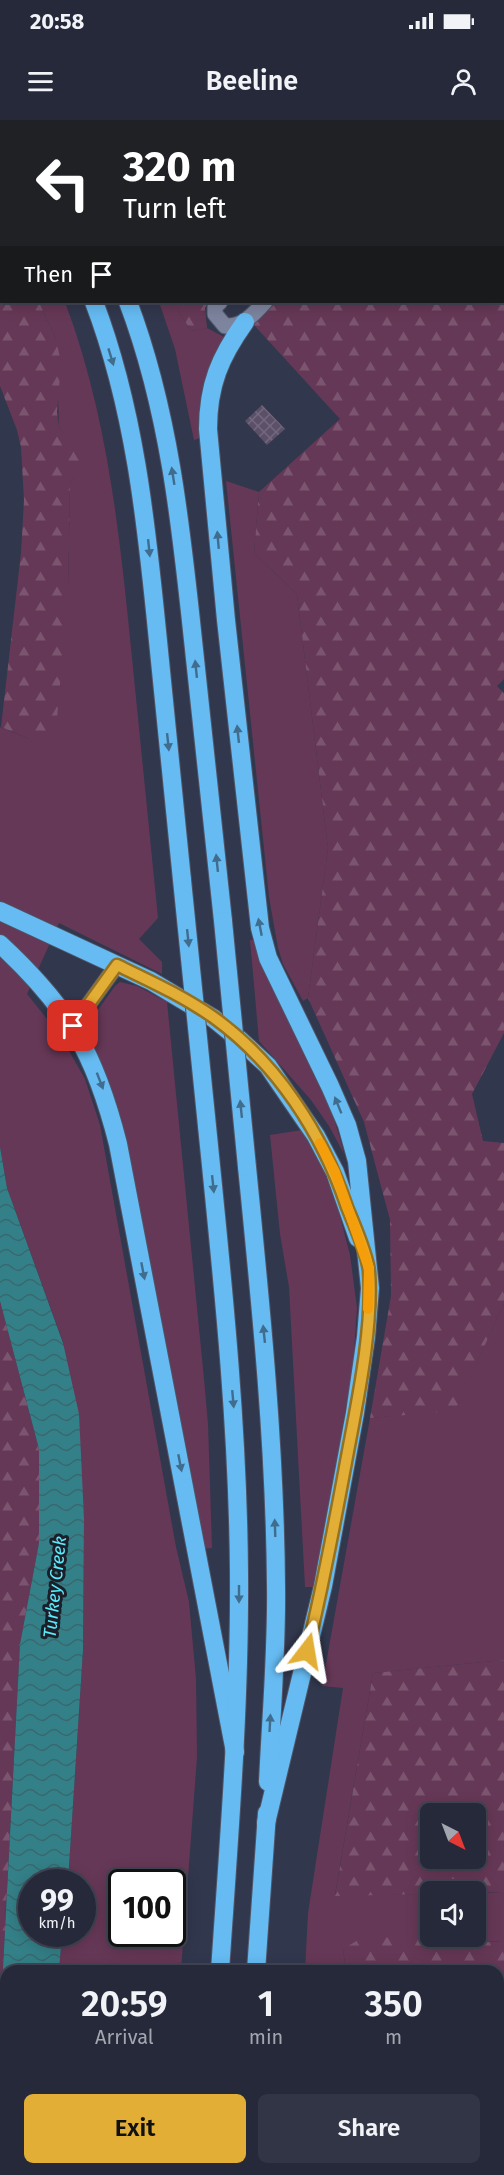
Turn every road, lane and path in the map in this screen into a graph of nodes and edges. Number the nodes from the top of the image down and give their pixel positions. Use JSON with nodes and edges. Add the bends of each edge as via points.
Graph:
{"nodes":[{"id":1,"x":94,"y":303,"type":"edge"},
{"id":2,"x":128,"y":303,"type":"edge"},
{"id":3,"x":219,"y":303,"type":"edge"},
{"id":4,"x":264,"y":303,"type":"edge"},
{"id":5,"x":245,"y":322,"type":"junction"},
{"id":6,"x":0,"y":911,"type":"edge"},
{"id":7,"x":0,"y":944,"type":"edge"},
{"id":8,"x":117,"y":965,"type":"junction"},
{"id":9,"x":73,"y":1026,"type":"junction"},
{"id":10,"x":369,"y":1268,"type":"junction"},
{"id":11,"x":235,"y":1752,"type":"junction"},
{"id":12,"x":266,"y":1823,"type":"junction"},
{"id":13,"x":220,"y":1965,"type":"edge"},
{"id":14,"x":256,"y":1965,"type":"edge"}],
"edges":[{"from":1,"to":11,"type":"highway","one_way":true,"bridge":true,"via":[[119,382],[148,537],[207,1126],[234,1420],[239,1572]]},
{"from":12,"to":2,"type":"highway","one_way":true,"bridge":true,"via":[[276,1558],[265,1347],[185,559],[160,407]]},
{"from":3,"to":5,"type":"street","via":[[215,314],[225,326]]},
{"from":4,"to":5,"type":"street"},
{"from":10,"to":5,"type":"highway","one_way":true,"via":[[357,1161],[347,1125],[268,958],[260,928],[208,429],[208,407],[219,365]]},
{"from":6,"to":8,"type":"highway"},
{"from":7,"to":9,"type":"highway","via":[[37,978]]},
{"from":8,"to":9,"type":"street"},
{"from":8,"to":10,"type":"highway","via":[[183,998],[213,1018],[267,1066],[316,1136],[335,1172]]},
{"from":9,"to":11,"type":"highway","one_way":true,"via":[[107,1100],[118,1144]]},
{"from":10,"to":12,"type":"highway","via":[[366,1337],[351,1436],[323,1586]]},
{"from":11,"to":13,"type":"highway"},
{"from":12,"to":14,"type":"highway"}]}
